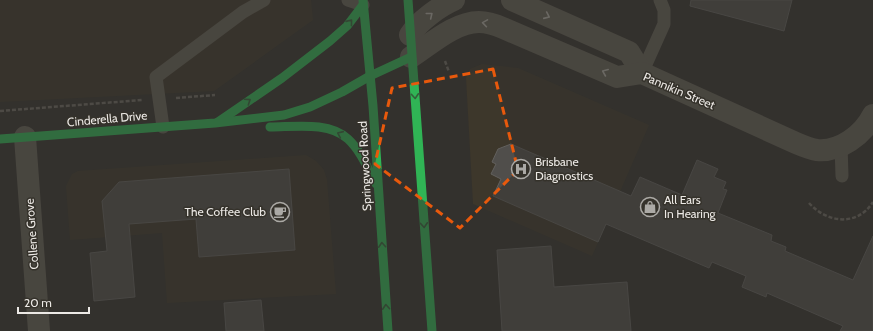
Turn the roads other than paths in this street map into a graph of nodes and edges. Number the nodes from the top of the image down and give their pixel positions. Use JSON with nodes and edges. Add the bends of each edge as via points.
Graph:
{"nodes":[{"id":1,"x":264,"y":0,"type":"edge"},
{"id":2,"x":348,"y":0,"type":"edge"},
{"id":3,"x":408,"y":0,"type":"edge"},
{"id":4,"x":454,"y":0,"type":"edge"},
{"id":5,"x":512,"y":0,"type":"edge"},
{"id":6,"x":660,"y":0,"type":"edge"},
{"id":7,"x":363,"y":3,"type":"edge"},
{"id":8,"x":242,"y":6,"type":"edge"},
{"id":9,"x":407,"y":46,"type":"junction"},
{"id":10,"x":390,"y":57,"type":"dead end"},
{"id":11,"x":642,"y":73,"type":"junction"},
{"id":12,"x":370,"y":76,"type":"junction"},
{"id":13,"x":873,"y":115,"type":"edge"},
{"id":14,"x":215,"y":123,"type":"junction"},
{"id":15,"x":163,"y":126,"type":"junction"},
{"id":16,"x":25,"y":137,"type":"junction"},
{"id":17,"x":0,"y":139,"type":"edge"},
{"id":18,"x":841,"y":145,"type":"junction"},
{"id":19,"x":842,"y":176,"type":"dead end"},
{"id":20,"x":378,"y":187,"type":"junction"},
{"id":21,"x":39,"y":331,"type":"edge"},
{"id":22,"x":388,"y":331,"type":"edge"},
{"id":23,"x":432,"y":331,"type":"edge"}],
"edges":[{"from":1,"to":8,"type":"lane"},
{"from":2,"to":7,"type":"lane"},
{"from":3,"to":9,"type":"street"},
{"from":9,"to":4,"type":"street","one_way":true,"via":[[426,18]]},
{"from":5,"to":11,"type":"street","one_way":true,"via":[[629,52]]},
{"from":6,"to":11,"type":"lane","via":[[664,10],[664,24]]},
{"from":7,"to":12,"type":"street","name":"Springwood Road"},
{"from":14,"to":7,"type":"street","one_way":true,"via":[[282,78],[330,41],[347,26]]},
{"from":8,"to":15,"type":"lane","via":[[156,77]]},
{"from":11,"to":9,"type":"street","name":"Pannikin Street","one_way":true,"via":[[617,77],[484,22],[472,23]]},
{"from":9,"to":12,"type":"street"},
{"from":9,"to":23,"type":"street","one_way":true},
{"from":10,"to":12,"type":"street"},
{"from":11,"to":18,"type":"street","name":"Pannikin Street","via":[[803,146],[818,150]]},
{"from":12,"to":14,"type":"street","via":[[332,97],[284,116]]},
{"from":12,"to":20,"type":"street","name":"Springwood Road"},
{"from":13,"to":18,"type":"street","name":"Pannikin Street","via":[[862,132]]},
{"from":14,"to":15,"type":"street","name":"Cinderella Drive"},
{"from":20,"to":14,"type":"street","one_way":true,"via":[[354,146],[340,133],[313,126]]},
{"from":15,"to":16,"type":"street","name":"Cinderella Drive"},
{"from":16,"to":17,"type":"street","name":"Cinderella Drive"},
{"from":16,"to":21,"type":"street","name":"Collene Grove"},
{"from":18,"to":19,"type":"lane"},
{"from":22,"to":20,"type":"street","name":"Springwood Road","one_way":true}]}
